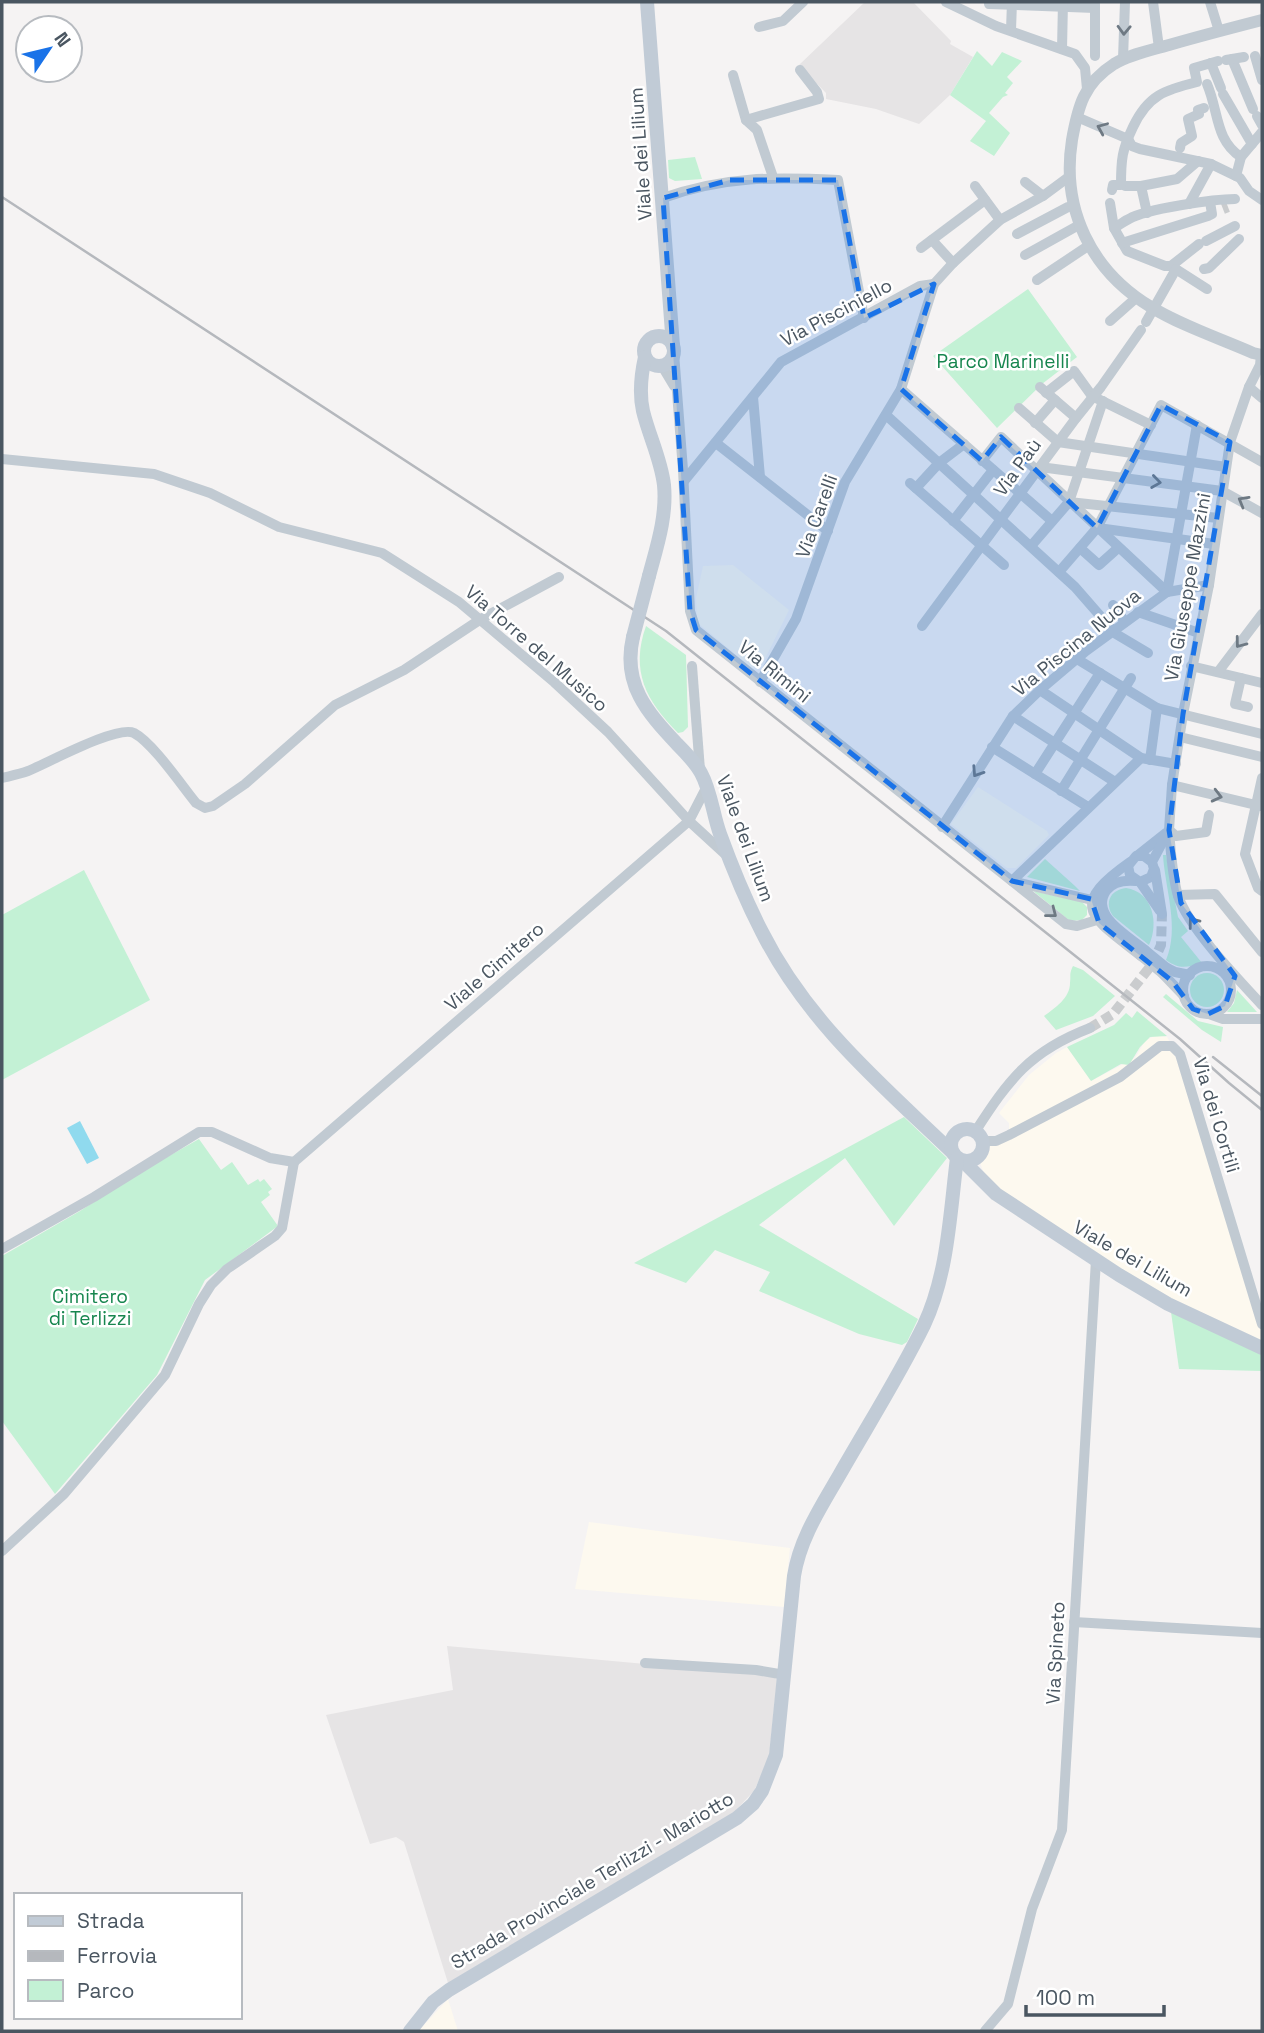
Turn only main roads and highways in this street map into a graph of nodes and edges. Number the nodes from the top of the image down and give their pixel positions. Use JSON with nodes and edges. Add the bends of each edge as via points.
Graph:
{"nodes":[{"id":1,"x":648,"y":2,"type":"edge"},
{"id":2,"x":670,"y":303,"type":"junction"},
{"id":3,"x":657,"y":336,"type":"junction"},
{"id":4,"x":673,"y":350,"type":"junction"},
{"id":5,"x":645,"y":357,"type":"junction"},
{"id":6,"x":661,"y":366,"type":"junction"},
{"id":7,"x":641,"y":399,"type":"junction"},
{"id":8,"x":930,"y":1131,"type":"junction"},
{"id":9,"x":956,"y":1133,"type":"junction"},
{"id":10,"x":962,"y":1157,"type":"junction"},
{"id":11,"x":1262,"y":1348,"type":"edge"},
{"id":12,"x":410,"y":2031,"type":"edge"}],
"edges":[{"from":1,"to":2,"type":"main road","name":"Viale dei Lilium"},
{"from":2,"to":3,"type":"main road","name":"Viale dei Lilium","via":[[666,323]]},
{"from":2,"to":4,"type":"main road","name":"Viale dei Lilium"},
{"from":3,"to":4,"type":"main road","via":[[667,338]]},
{"from":3,"to":5,"type":"main road","name":"Viale dei Lilium","via":[[645,343]]},
{"from":4,"to":6,"type":"main road","via":[[670,361]]},
{"from":5,"to":6,"type":"main road","via":[[650,364]]},
{"from":5,"to":7,"type":"main road","name":"Viale dei Lilium"},
{"from":6,"to":7,"type":"main road","via":[[647,382]]},
{"from":7,"to":8,"type":"main road","name":"Viale dei Lilium","bridge":true,"via":[[664,492],[663,518],[633,637],[631,667],[639,697],[701,773],[728,856],[763,934],[802,998],[855,1060]]},
{"from":8,"to":9,"type":"main road"},
{"from":8,"to":10,"type":"main road","name":"Viale dei Lilium"},
{"from":9,"to":10,"type":"main road","via":[[951,1142]]},
{"from":9,"to":10,"type":"main road","via":[[967,1129],[979,1137],[982,1150]]},
{"from":10,"to":11,"type":"main road","name":"Viale dei Lilium","via":[[990,1190],[1096,1261],[1168,1304]]},
{"from":10,"to":12,"type":"main road","name":"Strada Provinciale Terlizzi - Mariotto","via":[[934,1299],[799,1550],[774,1762],[762,1791],[748,1810],[723,1827],[449,1990]]}]}
